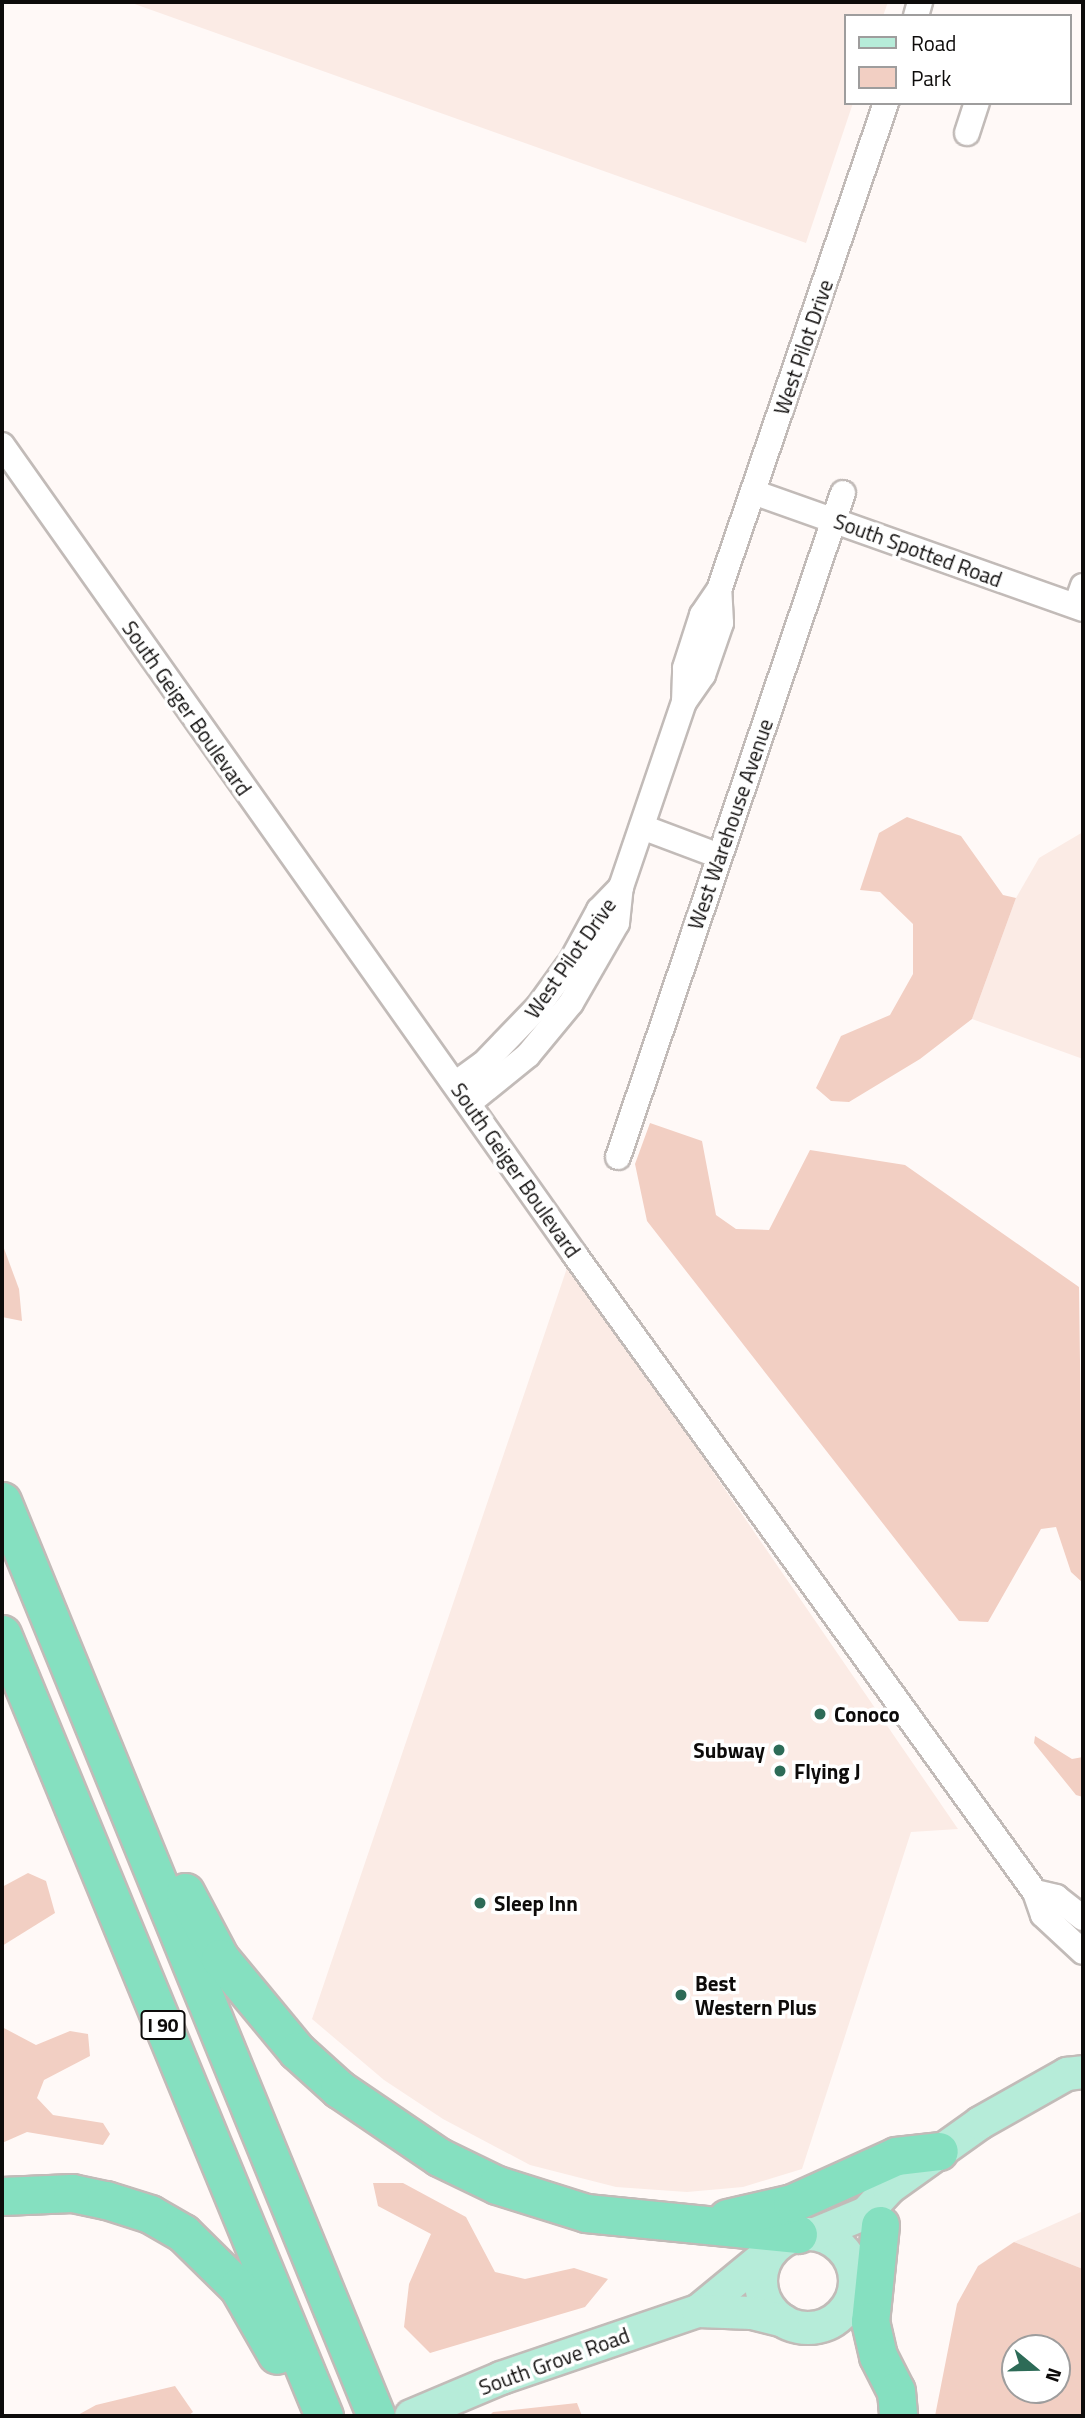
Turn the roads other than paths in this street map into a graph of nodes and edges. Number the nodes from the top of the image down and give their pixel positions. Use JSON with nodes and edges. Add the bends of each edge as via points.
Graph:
{"nodes":[{"id":1,"x":885,"y":105,"type":"edge"},
{"id":2,"x":976,"y":105,"type":"edge"},
{"id":3,"x":967,"y":133,"type":"dead end"},
{"id":4,"x":2,"y":445,"type":"edge"},
{"id":5,"x":753,"y":492,"type":"junction"},
{"id":6,"x":843,"y":492,"type":"dead end"},
{"id":7,"x":834,"y":520,"type":"junction"},
{"id":8,"x":1081,"y":600,"type":"edge"},
{"id":9,"x":642,"y":827,"type":"junction"},
{"id":10,"x":719,"y":856,"type":"junction"},
{"id":11,"x":462,"y":1094,"type":"junction"},
{"id":12,"x":618,"y":1157,"type":"dead end"},
{"id":13,"x":2,"y":1501,"type":"edge"},
{"id":14,"x":2,"y":1634,"type":"edge"},
{"id":15,"x":116,"y":1778,"type":"junction"},
{"id":16,"x":1035,"y":1892,"type":"junction"},
{"id":17,"x":1083,"y":1918,"type":"edge"},
{"id":18,"x":1083,"y":1952,"type":"edge"},
{"id":19,"x":1078,"y":2066,"type":"edge"},
{"id":20,"x":928,"y":2159,"type":"junction"},
{"id":21,"x":2,"y":2196,"type":"edge"},
{"id":22,"x":678,"y":2225,"type":"junction"},
{"id":23,"x":880,"y":2225,"type":"junction"},
{"id":24,"x":795,"y":2240,"type":"junction"},
{"id":25,"x":852,"y":2291,"type":"junction"},
{"id":26,"x":698,"y":2311,"type":"junction"},
{"id":27,"x":783,"y":2321,"type":"junction"},
{"id":28,"x":422,"y":2412,"type":"edge"},
{"id":29,"x":898,"y":2415,"type":"edge"},
{"id":30,"x":322,"y":2416,"type":"edge"},
{"id":31,"x":376,"y":2416,"type":"edge"}],
"edges":[{"from":1,"to":5,"type":"street","name":"West Pilot Drive"},
{"from":2,"to":3,"type":"street"},
{"from":4,"to":11,"type":"street","name":"South Geiger Boulevard"},
{"from":5,"to":7,"type":"street","name":"South Spotted Road"},
{"from":5,"to":9,"type":"street","name":"West Pilot Drive","via":[[719,590],[699,626],[685,668],[684,702]]},
{"from":6,"to":7,"type":"street","name":"West Warehouse Avenue"},
{"from":7,"to":8,"type":"street","name":"South Spotted Road"},
{"from":7,"to":10,"type":"street","name":"West Warehouse Avenue"},
{"from":9,"to":10,"type":"street"},
{"from":9,"to":11,"type":"street","name":"West Pilot Drive","via":[[621,887],[617,922],[571,1003],[528,1055]]},
{"from":10,"to":12,"type":"street","name":"West Warehouse Avenue"},
{"from":11,"to":16,"type":"street","name":"South Geiger Boulevard"},
{"from":13,"to":15,"type":"highway","number":"I 90"},
{"from":14,"to":30,"type":"highway","number":"I 90"},
{"from":15,"to":22,"type":"highway","via":[[159,1838],[220,1958],[297,2051],[339,2089],[439,2157],[497,2185],[586,2213]]},
{"from":15,"to":31,"type":"highway","number":"I 90"},
{"from":16,"to":17,"type":"street","via":[[1056,1897]]},
{"from":16,"to":18,"type":"street","name":"South Geiger Boulevard","via":[[1043,1915]]},
{"from":19,"to":20,"type":"main road","name":"South Grove Road"},
{"from":20,"to":22,"type":"highway","via":[[896,2156],[822,2191],[760,2212]]},
{"from":20,"to":23,"type":"main road","name":"South Grove Road"},
{"from":20,"to":24,"type":"main road","name":"South Grove Road","via":[[866,2213]]},
{"from":21,"to":30,"type":"highway","via":[[72,2193],[150,2214],[183,2233],[237,2287],[296,2391]]},
{"from":22,"to":24,"type":"highway"},
{"from":23,"to":25,"type":"main road","name":"South Grove Road"},
{"from":23,"to":29,"type":"highway","via":[[870,2321],[878,2356],[896,2391]]},
{"from":24,"to":25,"type":"main road","via":[[843,2248]]},
{"from":24,"to":26,"type":"main road","name":"South Grove Road"},
{"from":24,"to":27,"type":"main road","via":[[761,2281],[764,2297]]},
{"from":25,"to":27,"type":"main road","via":[[839,2317],[819,2327],[797,2327]]},
{"from":25,"to":29,"type":"highway","via":[[853,2348]]},
{"from":26,"to":27,"type":"main road","name":"South Grove Road","via":[[752,2313]]},
{"from":26,"to":28,"type":"main road","name":"South Grove Road","via":[[501,2378]]}]}
